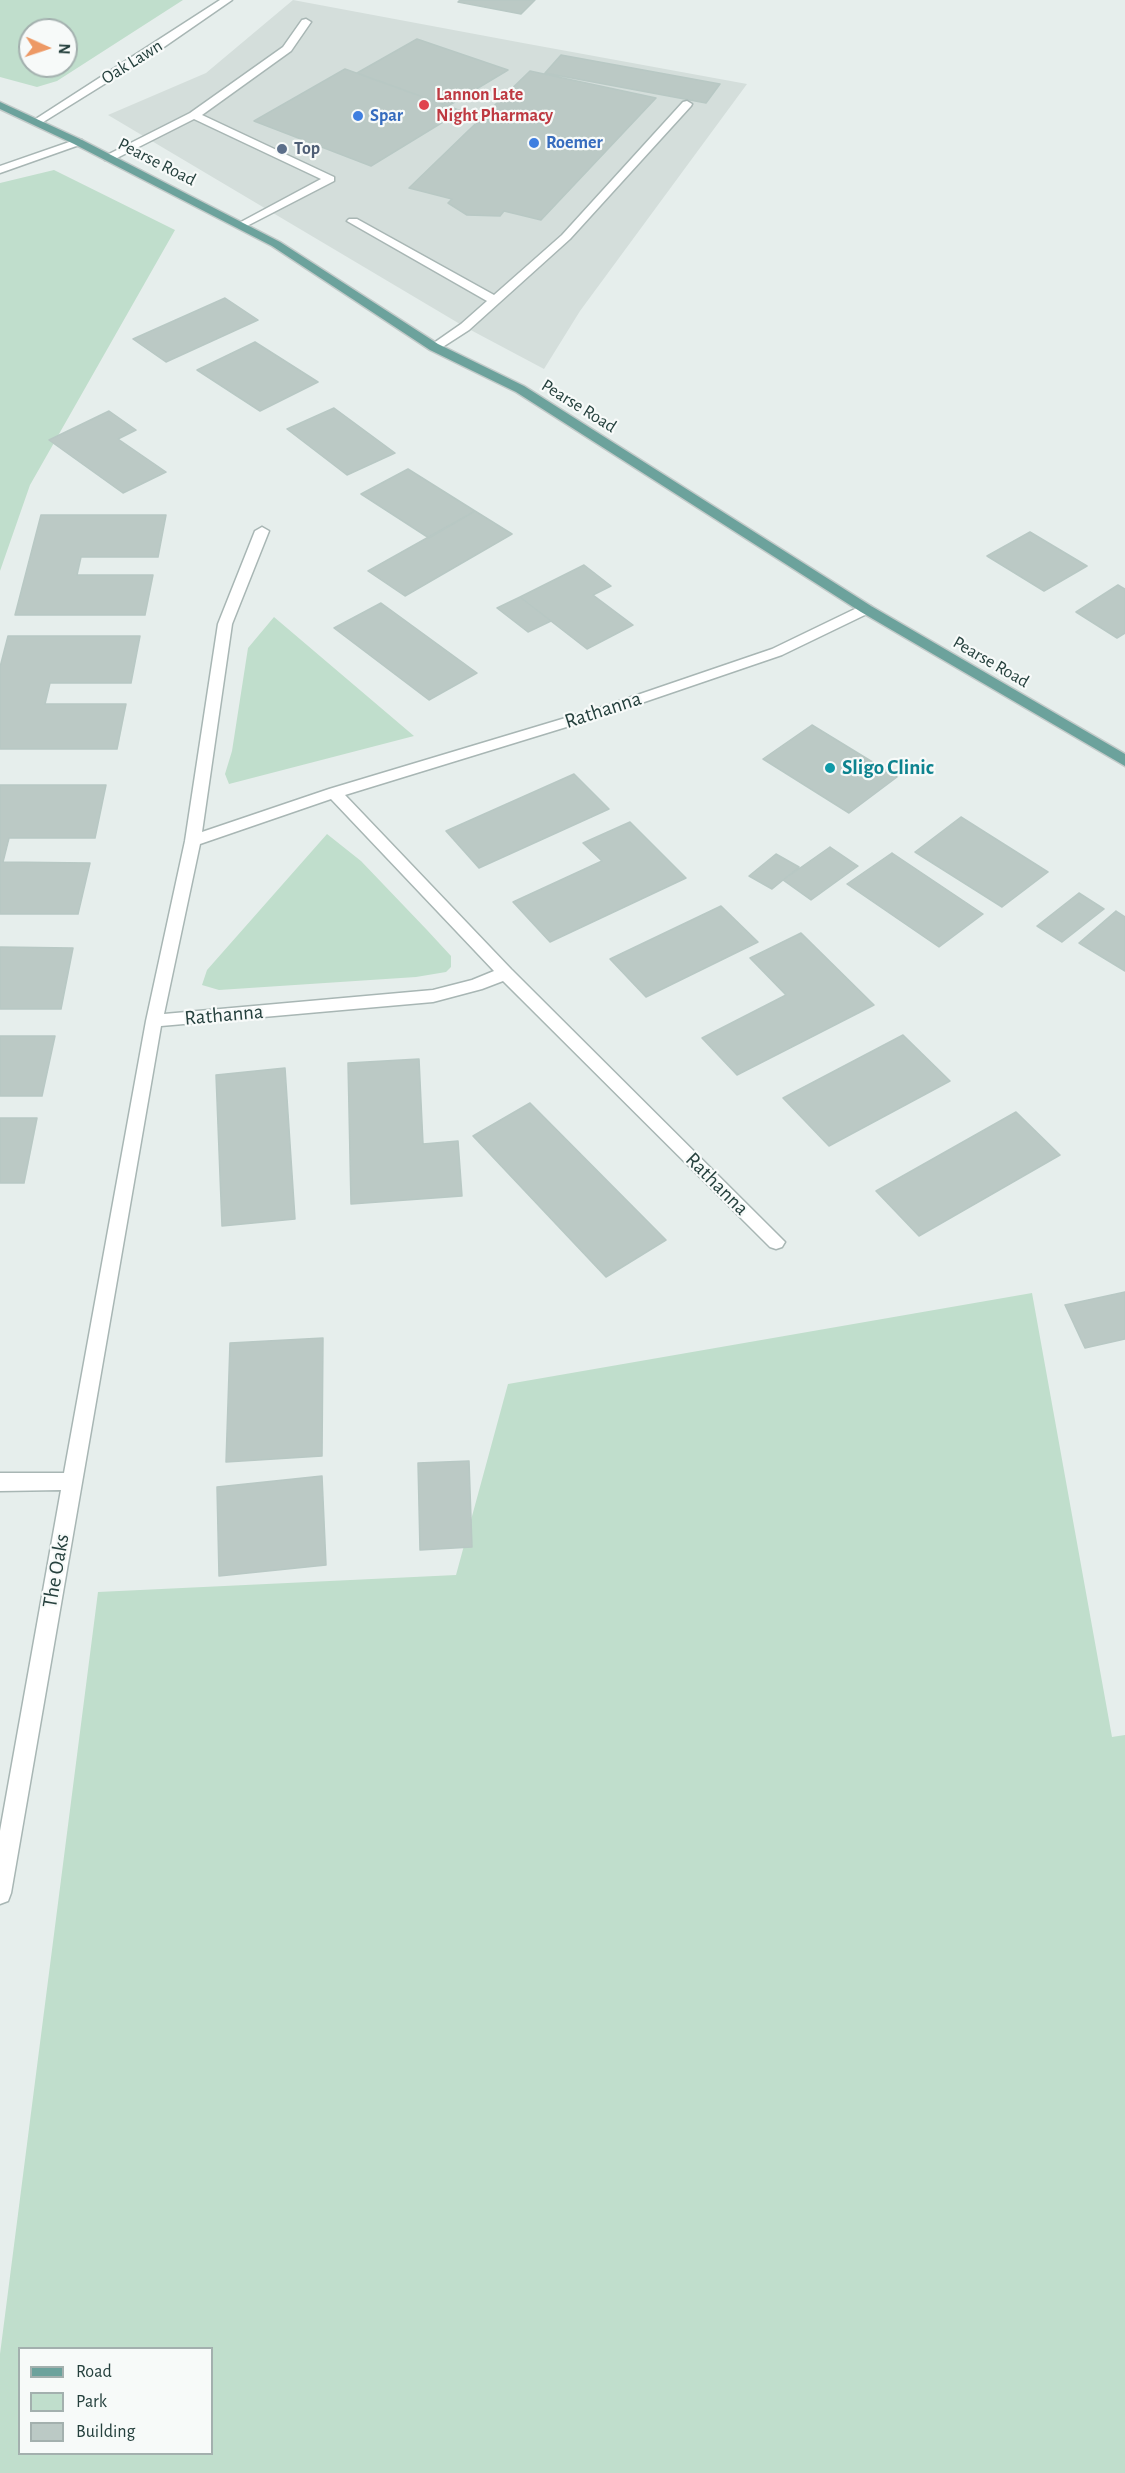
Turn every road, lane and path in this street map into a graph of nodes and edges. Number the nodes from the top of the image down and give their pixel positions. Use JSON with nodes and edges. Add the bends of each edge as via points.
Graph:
{"nodes":[{"id":1,"x":227,"y":0,"type":"edge"},
{"id":2,"x":306,"y":22,"type":"dead end"},
{"id":3,"x":687,"y":104,"type":"dead end"},
{"id":4,"x":0,"y":105,"type":"edge"},
{"id":5,"x":194,"y":114,"type":"junction"},
{"id":6,"x":36,"y":122,"type":"junction"},
{"id":7,"x":78,"y":142,"type":"junction"},
{"id":8,"x":109,"y":158,"type":"junction"},
{"id":9,"x":0,"y":170,"type":"edge"},
{"id":10,"x":353,"y":221,"type":"dead end"},
{"id":11,"x":243,"y":225,"type":"junction"},
{"id":12,"x":494,"y":300,"type":"junction"},
{"id":13,"x":434,"y":346,"type":"junction"},
{"id":14,"x":262,"y":531,"type":"dead end"},
{"id":15,"x":866,"y":609,"type":"junction"},
{"id":16,"x":1125,"y":761,"type":"edge"},
{"id":17,"x":334,"y":793,"type":"junction"},
{"id":18,"x":193,"y":841,"type":"junction"},
{"id":19,"x":505,"y":973,"type":"junction"},
{"id":20,"x":154,"y":1021,"type":"junction"},
{"id":21,"x":776,"y":1242,"type":"dead end"},
{"id":22,"x":115,"y":1249,"type":"joint"},
{"id":23,"x":71,"y":1481,"type":"junction"},
{"id":24,"x":0,"y":1482,"type":"edge"},
{"id":25,"x":0,"y":1893,"type":"edge"}],
"edges":[{"from":1,"to":6,"type":"street","name":"Oak Lawn"},
{"from":2,"to":5,"type":"street","via":[[287,49]]},
{"from":3,"to":12,"type":"street","via":[[566,237]]},
{"from":4,"to":6,"type":"main road","name":"Pearse Road"},
{"from":5,"to":8,"type":"street"},
{"from":5,"to":11,"type":"street","via":[[330,179]]},
{"from":6,"to":7,"type":"main road","name":"Pearse Road"},
{"from":7,"to":8,"type":"main road","name":"Pearse Road"},
{"from":7,"to":9,"type":"street"},
{"from":8,"to":11,"type":"main road","name":"Pearse Road"},
{"from":10,"to":12,"type":"street"},
{"from":11,"to":13,"type":"main road","name":"Pearse Road"},
{"from":12,"to":13,"type":"street","via":[[465,327]]},
{"from":13,"to":15,"type":"main road","name":"Pearse Road","via":[[519,389]]},
{"from":14,"to":18,"type":"street","name":"Rathanna","via":[[225,624]]},
{"from":15,"to":16,"type":"main road","name":"Pearse Road"},
{"from":15,"to":17,"type":"street","name":"Rathanna","via":[[777,652],[607,710]]},
{"from":17,"to":18,"type":"street","name":"Rathanna"},
{"from":17,"to":19,"type":"street","name":"Rathanna"},
{"from":18,"to":20,"type":"street","name":"Rathanna"},
{"from":19,"to":20,"type":"street","name":"Rathanna","via":[[433,996]]},
{"from":19,"to":21,"type":"street","name":"Rathanna"},
{"from":20,"to":22,"type":"street","name":"Rathanna"},
{"from":22,"to":23,"type":"street","name":"The Oaks"},
{"from":23,"to":24,"type":"street"},
{"from":23,"to":25,"type":"street","name":"The Oaks"}]}
